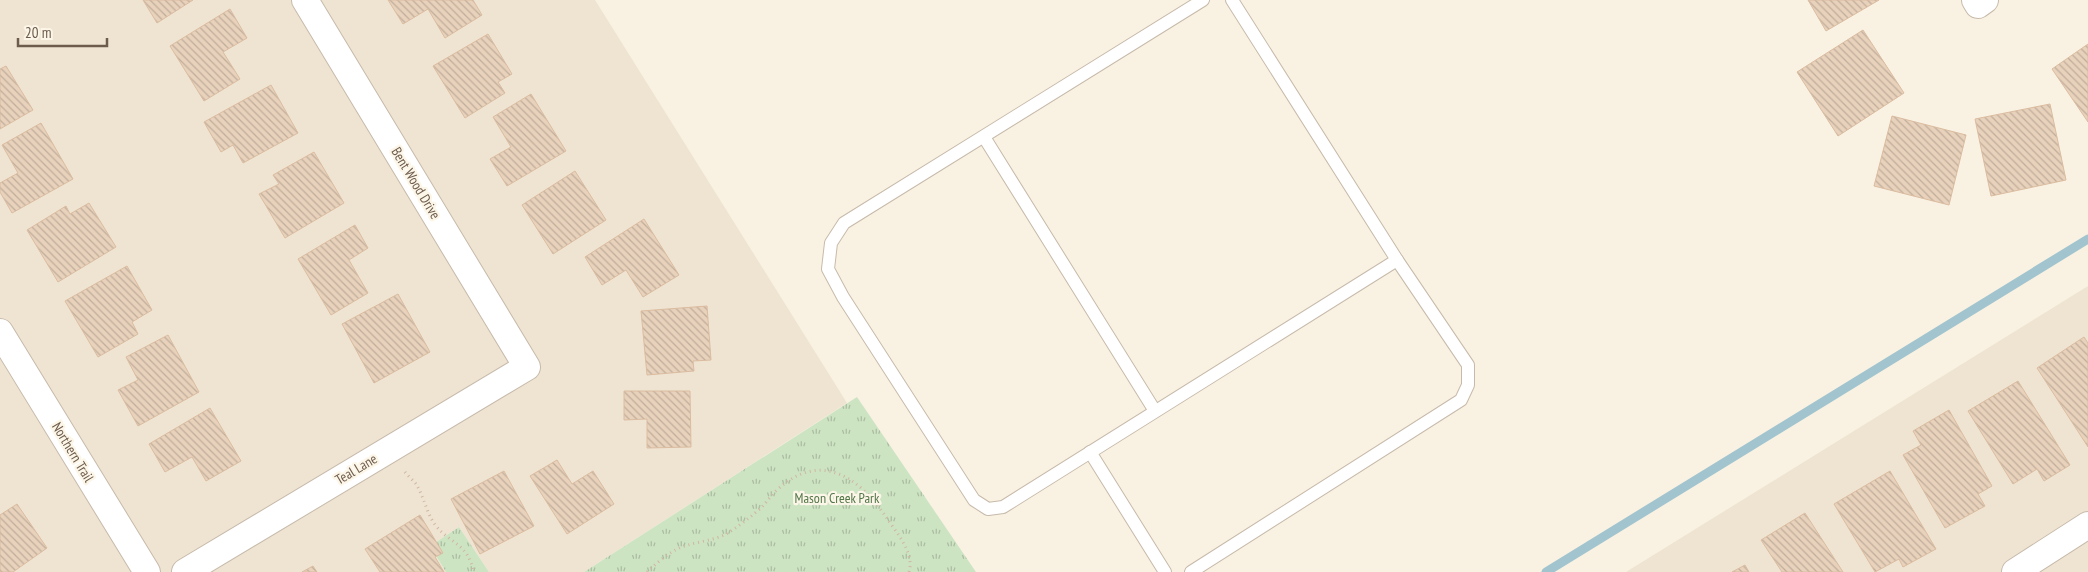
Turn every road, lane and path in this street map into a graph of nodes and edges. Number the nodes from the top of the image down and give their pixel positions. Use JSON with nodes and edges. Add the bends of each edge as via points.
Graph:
{"nodes":[{"id":1,"x":305,"y":0,"type":"edge"},
{"id":2,"x":1203,"y":0,"type":"edge"},
{"id":3,"x":1232,"y":0,"type":"edge"},
{"id":4,"x":984,"y":137,"type":"junction"},
{"id":5,"x":1397,"y":260,"type":"junction"},
{"id":6,"x":0,"y":332,"type":"edge"},
{"id":7,"x":527,"y":367,"type":"joint"},
{"id":8,"x":1155,"y":411,"type":"junction"},
{"id":9,"x":389,"y":450,"type":"junction"},
{"id":10,"x":1090,"y":452,"type":"junction"},
{"id":11,"x":2088,"y":525,"type":"edge"},
{"id":12,"x":147,"y":572,"type":"edge"},
{"id":13,"x":185,"y":572,"type":"edge"},
{"id":14,"x":474,"y":572,"type":"edge"},
{"id":15,"x":647,"y":572,"type":"edge"},
{"id":16,"x":909,"y":572,"type":"edge"},
{"id":17,"x":1165,"y":572,"type":"edge"},
{"id":18,"x":1191,"y":572,"type":"edge"},
{"id":19,"x":2015,"y":572,"type":"edge"}],
"edges":[{"from":1,"to":7,"type":"street","name":"Bent Wood Drive"},
{"from":2,"to":4,"type":"lane"},
{"from":3,"to":5,"type":"lane"},
{"from":4,"to":8,"type":"lane"},
{"from":4,"to":10,"type":"lane","via":[[844,222],[831,243],[828,269],[974,500],[988,509],[1003,507]]},
{"from":5,"to":8,"type":"lane"},
{"from":5,"to":18,"type":"lane","via":[[1468,365],[1468,385],[1461,400]]},
{"from":6,"to":12,"type":"street","name":"Northern Trail"},
{"from":7,"to":9,"type":"street","name":"Teal Lane"},
{"from":8,"to":10,"type":"lane"},
{"from":9,"to":13,"type":"street","name":"Teal Lane"},
{"from":9,"to":14,"type":"path","via":[[416,484],[437,527],[470,556]]},
{"from":10,"to":17,"type":"lane"},
{"from":11,"to":19,"type":"street"},
{"from":15,"to":16,"type":"path","via":[[662,558],[686,545],[727,533],[796,476],[819,471],[842,473],[860,484],[874,499],[908,554]]}]}
